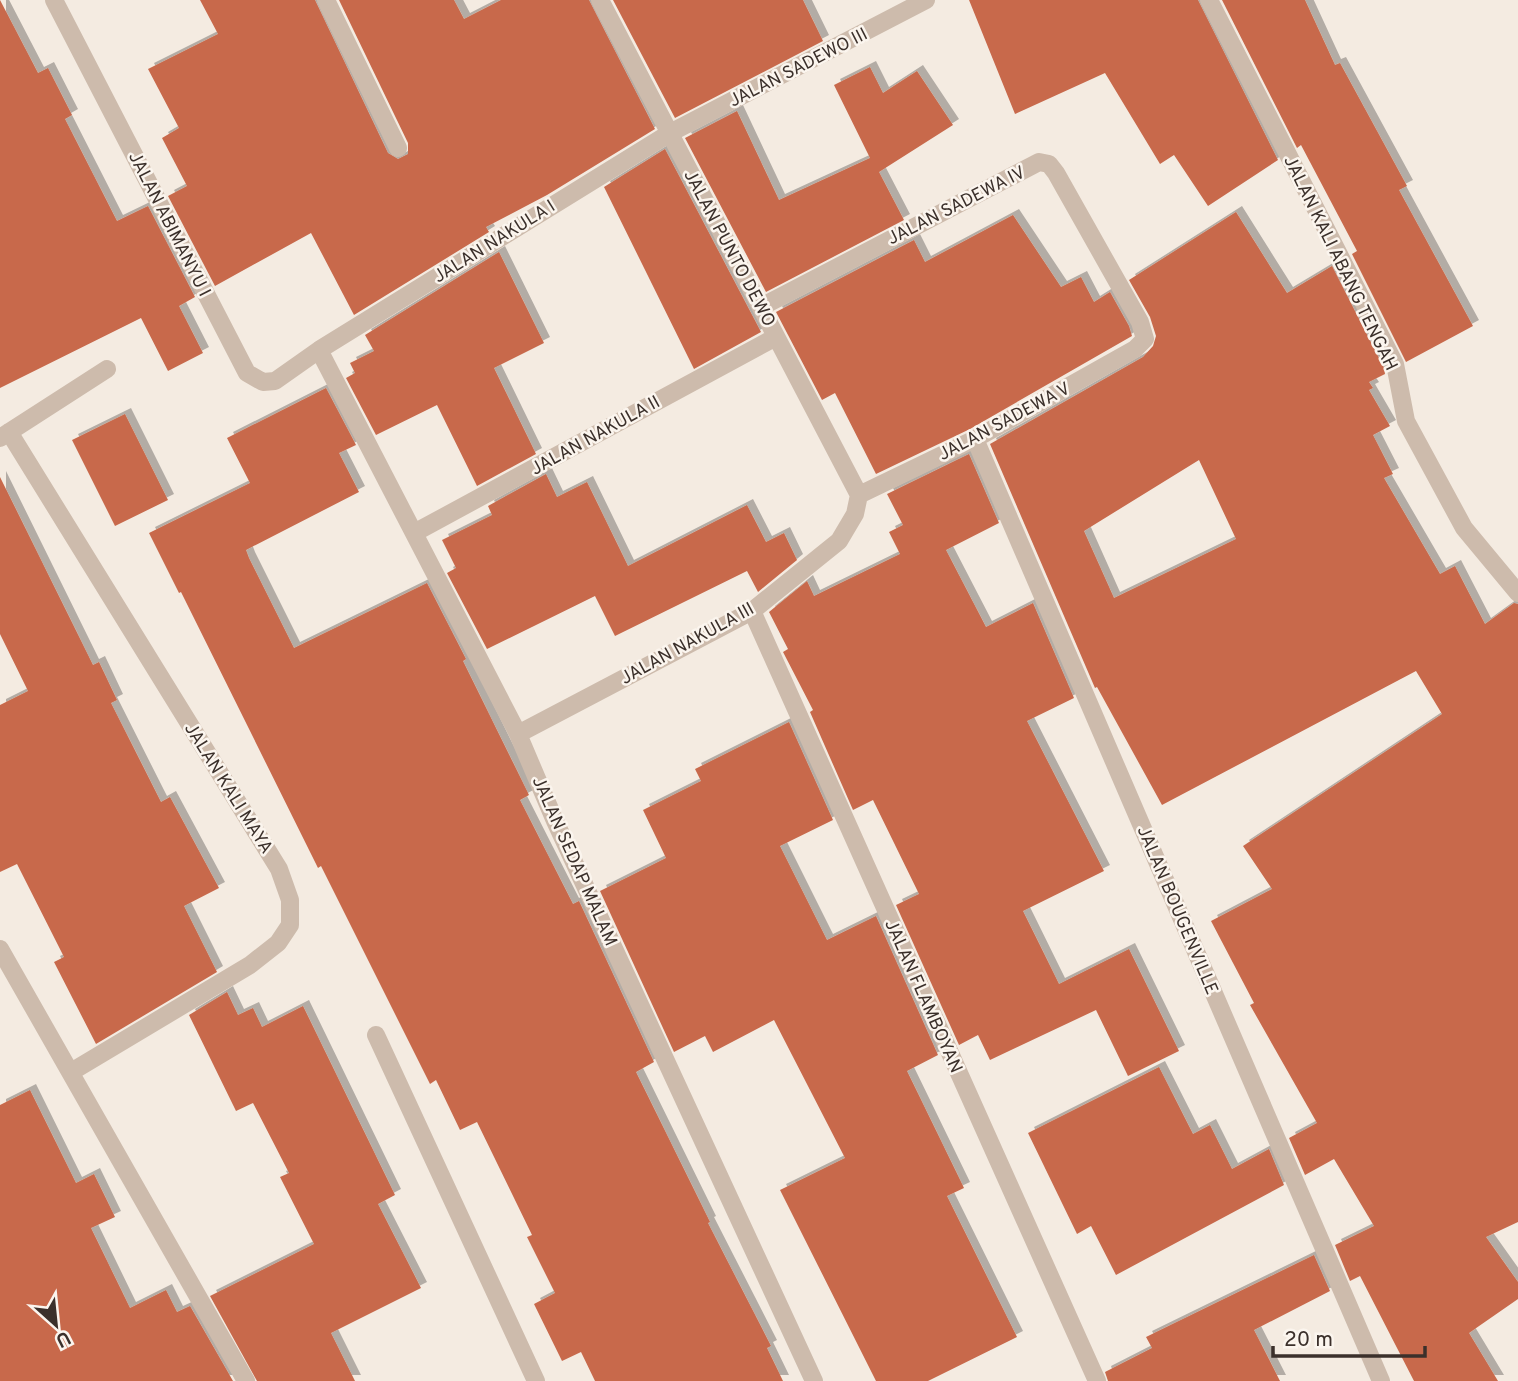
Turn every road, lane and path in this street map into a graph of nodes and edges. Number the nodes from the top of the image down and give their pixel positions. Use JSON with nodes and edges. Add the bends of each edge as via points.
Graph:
{"nodes":[{"id":1,"x":54,"y":0,"type":"edge"},
{"id":2,"x":326,"y":0,"type":"edge"},
{"id":3,"x":600,"y":0,"type":"edge"},
{"id":4,"x":926,"y":0,"type":"edge"},
{"id":5,"x":1209,"y":0,"type":"edge"},
{"id":6,"x":670,"y":133,"type":"junction"},
{"id":7,"x":398,"y":148,"type":"dead end"},
{"id":8,"x":761,"y":307,"type":"junction"},
{"id":9,"x":776,"y":337,"type":"junction"},
{"id":10,"x":1145,"y":340,"type":"joint"},
{"id":11,"x":319,"y":350,"type":"junction"},
{"id":12,"x":107,"y":369,"type":"dead end"},
{"id":13,"x":4,"y":435,"type":"edge"},
{"id":14,"x":975,"y":439,"type":"junction"},
{"id":15,"x":859,"y":495,"type":"junction"},
{"id":16,"x":414,"y":533,"type":"junction"},
{"id":17,"x":1518,"y":593,"type":"edge"},
{"id":18,"x":752,"y":611,"type":"junction"},
{"id":19,"x":517,"y":734,"type":"junction"},
{"id":20,"x":0,"y":949,"type":"edge"},
{"id":21,"x":376,"y":1035,"type":"dead end"},
{"id":22,"x":71,"y":1072,"type":"junction"},
{"id":23,"x":246,"y":1381,"type":"edge"},
{"id":24,"x":536,"y":1381,"type":"edge"},
{"id":25,"x":814,"y":1381,"type":"edge"},
{"id":26,"x":1097,"y":1381,"type":"edge"},
{"id":27,"x":1381,"y":1381,"type":"edge"}],
"edges":[{"from":1,"to":11,"type":"street","name":"JALAN ABIMANYU I","via":[[247,373],[262,382],[275,382]]},
{"from":2,"to":7,"type":"street"},
{"from":3,"to":6,"type":"street","name":"JALAN PUNTO DEWO"},
{"from":4,"to":6,"type":"street","name":"JALAN SADEWO III"},
{"from":5,"to":17,"type":"street","name":"JALAN KALI ABANG TENGAH","via":[[1395,364],[1406,421],[1464,528]]},
{"from":6,"to":8,"type":"street","name":"JALAN PUNTO DEWO"},
{"from":6,"to":11,"type":"street","name":"JALAN NAKULA I"},
{"from":8,"to":9,"type":"street","name":"JALAN PUNTO DEWO"},
{"from":8,"to":10,"type":"street","name":"JALAN SADEWA IV","via":[[1039,162],[1049,164],[1056,173],[1140,322]]},
{"from":9,"to":15,"type":"street","name":"JALAN PUNTO DEWO"},
{"from":9,"to":16,"type":"street","name":"JALAN NAKULA II"},
{"from":10,"to":14,"type":"street","name":"JALAN SADEWA V"},
{"from":11,"to":16,"type":"street","name":"JALAN SEDAP MALAM"},
{"from":12,"to":13,"type":"street"},
{"from":13,"to":22,"type":"street","name":"JALAN KALI MAYA","via":[[279,869],[290,900],[289,925],[278,943],[250,965]]},
{"from":14,"to":15,"type":"street","name":"JALAN SADEWA V"},
{"from":14,"to":27,"type":"street","name":"JALAN BOUGENVILLE"},
{"from":15,"to":18,"type":"street","name":"JALAN NAKULA III","via":[[855,514],[839,541]]},
{"from":16,"to":19,"type":"street","name":"JALAN SEDAP MALAM"},
{"from":18,"to":19,"type":"street","name":"JALAN NAKULA III"},
{"from":18,"to":26,"type":"street","name":"JALAN FLAMBOYAN"},
{"from":19,"to":25,"type":"street","name":"JALAN SEDAP MALAM"},
{"from":20,"to":22,"type":"street"},
{"from":21,"to":24,"type":"street"},
{"from":22,"to":23,"type":"street"}]}
